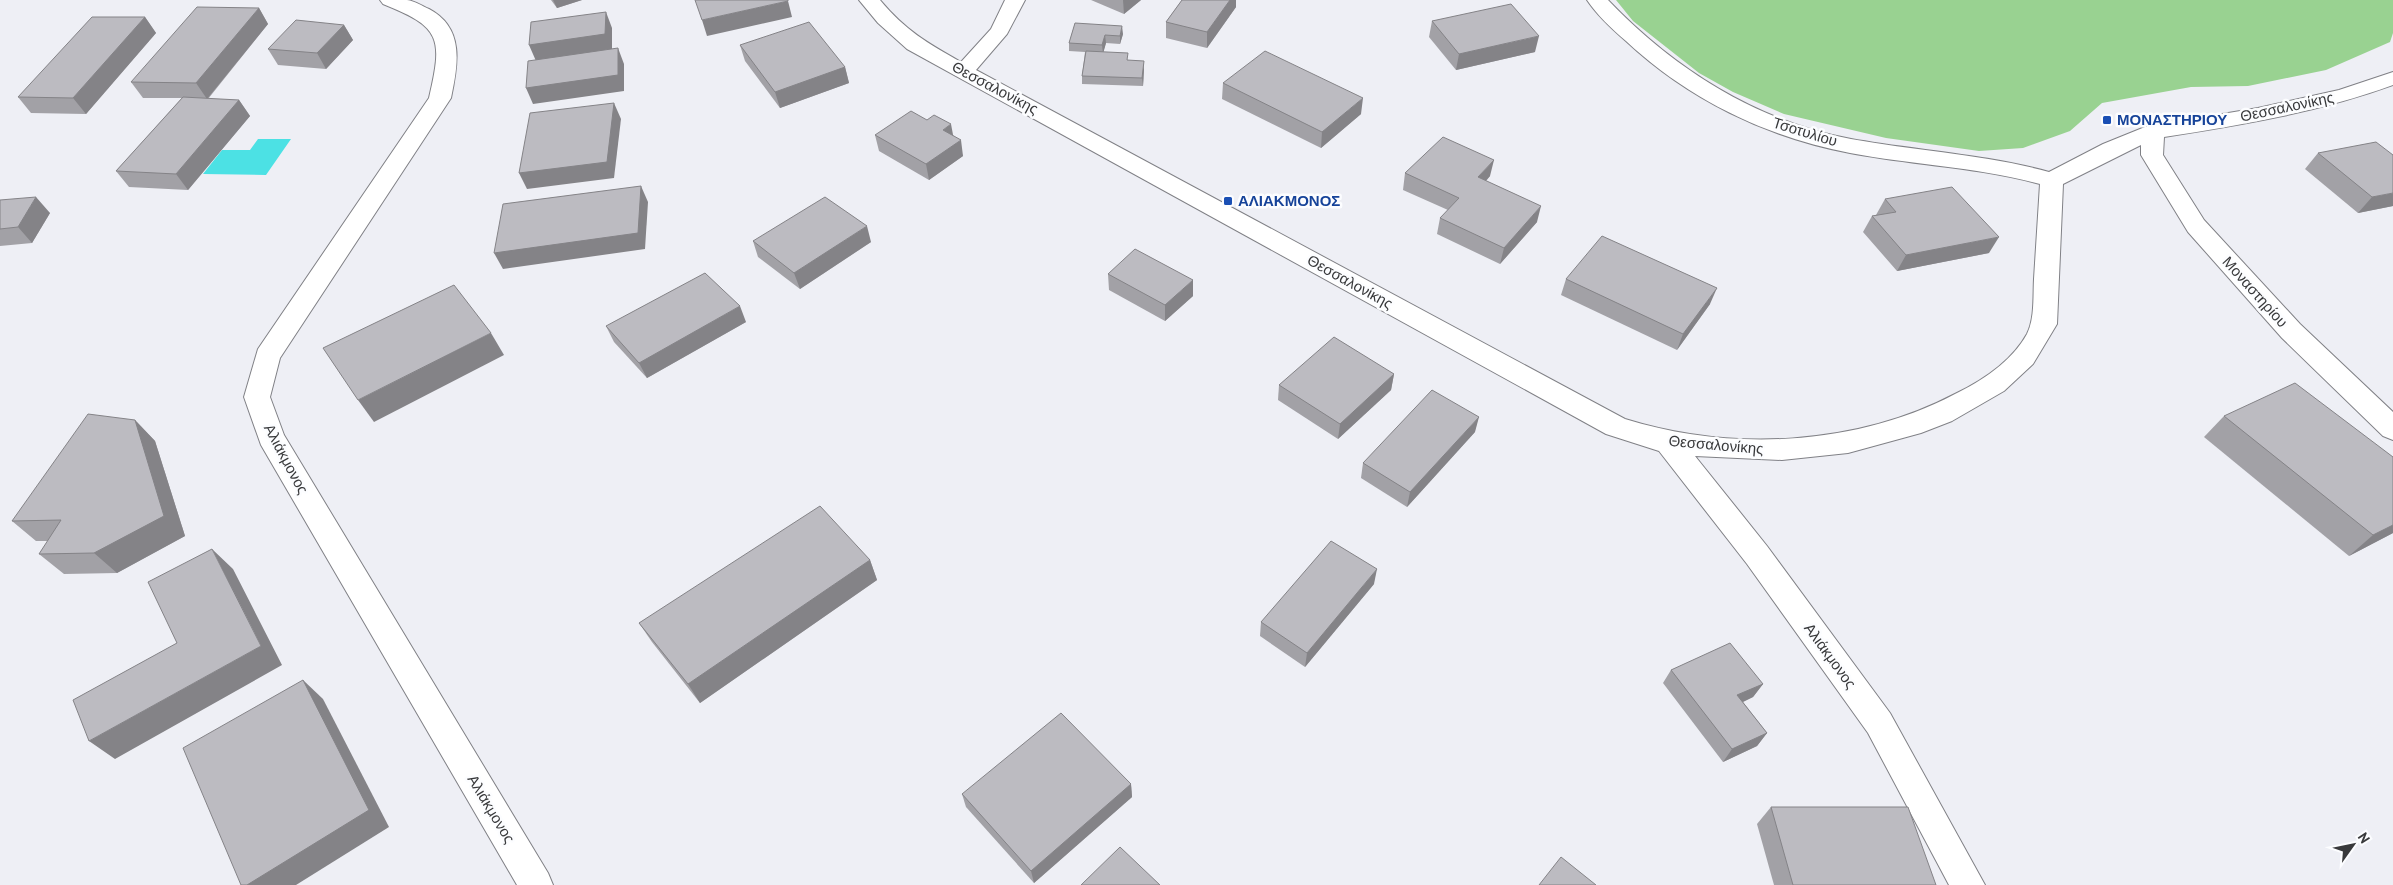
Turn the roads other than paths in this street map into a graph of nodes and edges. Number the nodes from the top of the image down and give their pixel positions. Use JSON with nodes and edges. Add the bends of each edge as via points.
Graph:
{"nodes":[{"id":1,"x":390,"y":0,"type":"edge"},
{"id":2,"x":869,"y":0,"type":"edge"},
{"id":3,"x":1016,"y":0,"type":"edge"},
{"id":4,"x":1597,"y":0,"type":"edge"},
{"id":5,"x":963,"y":72,"type":"junction"},
{"id":6,"x":2393,"y":78,"type":"edge"},
{"id":7,"x":2153,"y":132,"type":"junction"},
{"id":8,"x":2052,"y":180,"type":"junction"},
{"id":9,"x":2393,"y":429,"type":"edge"},
{"id":10,"x":1668,"y":442,"type":"junction"},
{"id":11,"x":536,"y":885,"type":"edge"},
{"id":12,"x":1968,"y":885,"type":"edge"}],
"edges":[{"from":1,"to":11,"type":"street","name":"Αλιάκμονος","via":[[435,20],[446,40],[448,66],[440,98],[267,356],[257,397],[271,437]]},
{"from":2,"to":5,"type":"street","name":"Θεσσαλονίκης","via":[[914,45]]},
{"from":3,"to":5,"type":"street","via":[[998,36]]},
{"from":4,"to":8,"type":"street","name":"Τσοτυλίου","via":[[1631,37],[1682,78],[1750,114],[1830,141],[1998,166]]},
{"from":5,"to":10,"type":"street","name":"Θεσσαλονίκης","via":[[1616,427]]},
{"from":6,"to":7,"type":"street","name":"Θεσσαλονίκης","via":[[2345,95],[2258,115]]},
{"from":7,"to":8,"type":"street","name":"Θεσσαλονίκης"},
{"from":7,"to":9,"type":"street","name":"Μοναστηρίου","via":[[2152,155],[2196,226],[2291,331]]},
{"from":8,"to":10,"type":"street","name":"Θεσσαλονίκης","via":[[2044,324],[2039,338],[2008,375],[1958,407],[1892,432],[1831,446],[1756,450]]},
{"from":10,"to":12,"type":"street","name":"Αλιάκμονος","via":[[1757,556],[1879,723]]}]}
